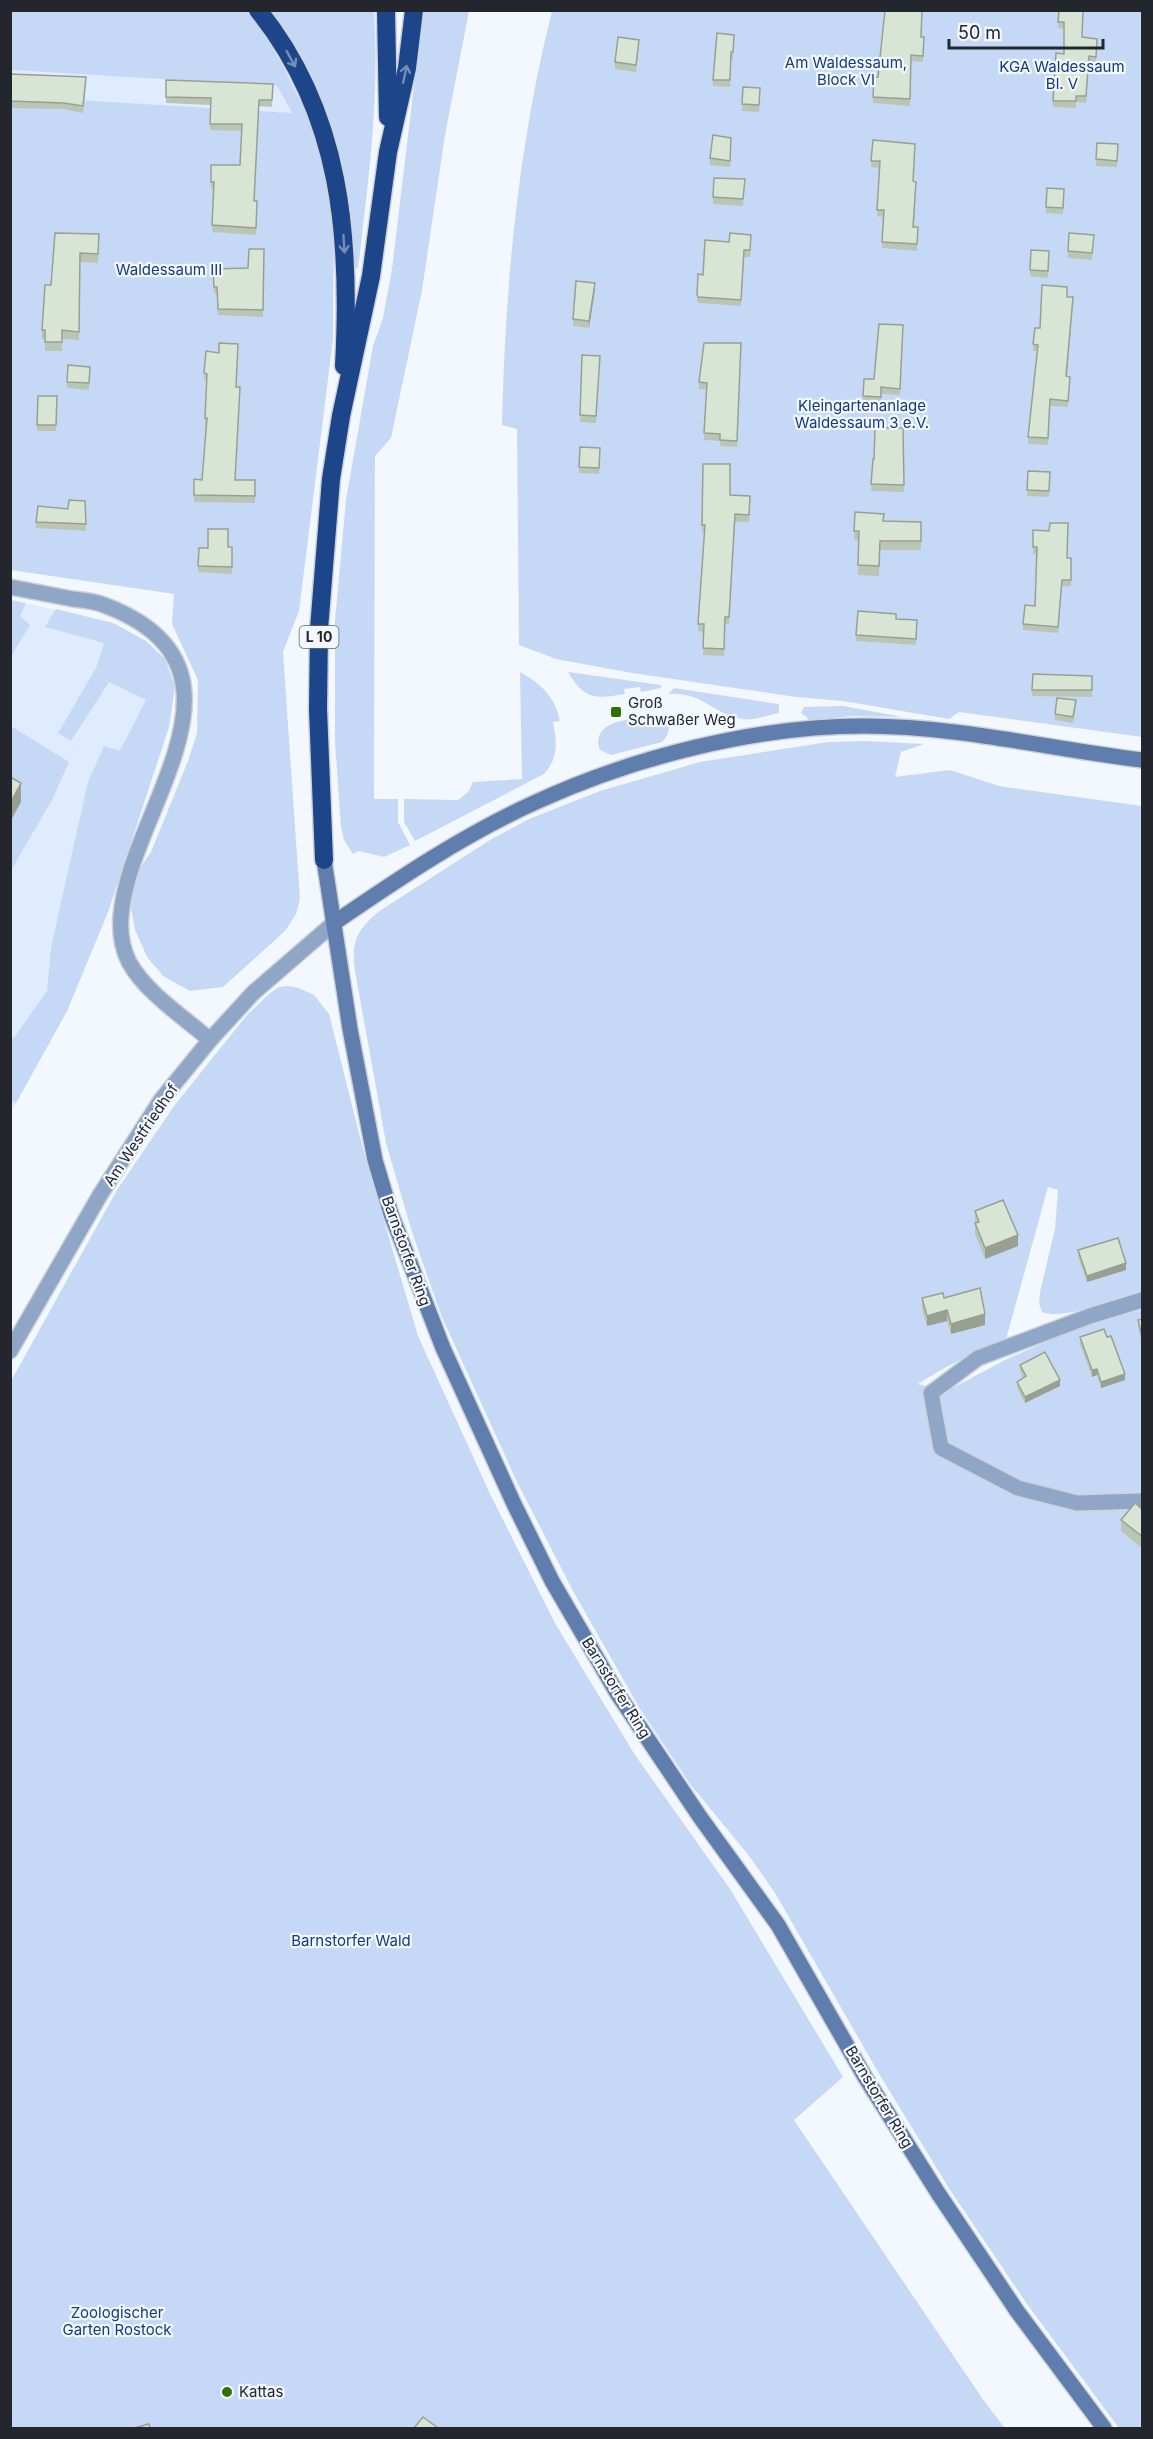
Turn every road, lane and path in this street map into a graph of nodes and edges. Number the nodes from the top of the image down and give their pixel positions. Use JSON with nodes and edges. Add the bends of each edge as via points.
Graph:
{"nodes":[{"id":1,"x":258,"y":10,"type":"edge"},
{"id":2,"x":386,"y":10,"type":"edge"},
{"id":3,"x":414,"y":10,"type":"edge"},
{"id":4,"x":388,"y":152,"type":"junction"},
{"id":5,"x":340,"y":416,"type":"junction"},
{"id":6,"x":10,"y":587,"type":"edge"},
{"id":7,"x":1143,"y":760,"type":"edge"},
{"id":8,"x":324,"y":860,"type":"joint"},
{"id":9,"x":334,"y":923,"type":"junction"},
{"id":10,"x":210,"y":1040,"type":"junction"},
{"id":11,"x":1143,"y":1300,"type":"edge"},
{"id":12,"x":10,"y":1351,"type":"edge"},
{"id":13,"x":1143,"y":1501,"type":"edge"},
{"id":14,"x":1104,"y":2428,"type":"edge"}],
"edges":[{"from":1,"to":5,"type":"highway","one_way":true,"via":[[289,54],[306,87],[320,120],[336,179],[346,272]]},
{"from":2,"to":4,"type":"highway"},
{"from":4,"to":3,"type":"highway","one_way":true,"via":[[407,69]]},
{"from":4,"to":5,"type":"highway","via":[[371,276]]},
{"from":5,"to":8,"type":"highway","number":"L 10","via":[[319,629]]},
{"from":6,"to":10,"type":"street","via":[[102,604],[140,620],[165,644],[183,674],[186,709],[179,741],[125,888],[121,936],[129,962],[145,984]]},
{"from":7,"to":9,"type":"main road","via":[[933,729],[866,726],[789,731],[706,746],[592,779],[536,802],[418,868]]},
{"from":8,"to":9,"type":"main road","name":"Barnstorfer Ring","number":"L 10"},
{"from":9,"to":10,"type":"street","name":"Am Westfriedhof","via":[[253,993]]},
{"from":9,"to":14,"type":"main road","name":"Barnstorfer Ring","number":"L 10","via":[[375,1160],[391,1214],[443,1348],[552,1581],[617,1693],[778,1925],[865,2077],[938,2193],[1017,2311]]},
{"from":10,"to":12,"type":"street","name":"Am Westfriedhof","via":[[161,1100],[100,1195]]},
{"from":11,"to":13,"type":"street","via":[[978,1358],[931,1393],[941,1448],[1018,1488],[1077,1503]]}]}
